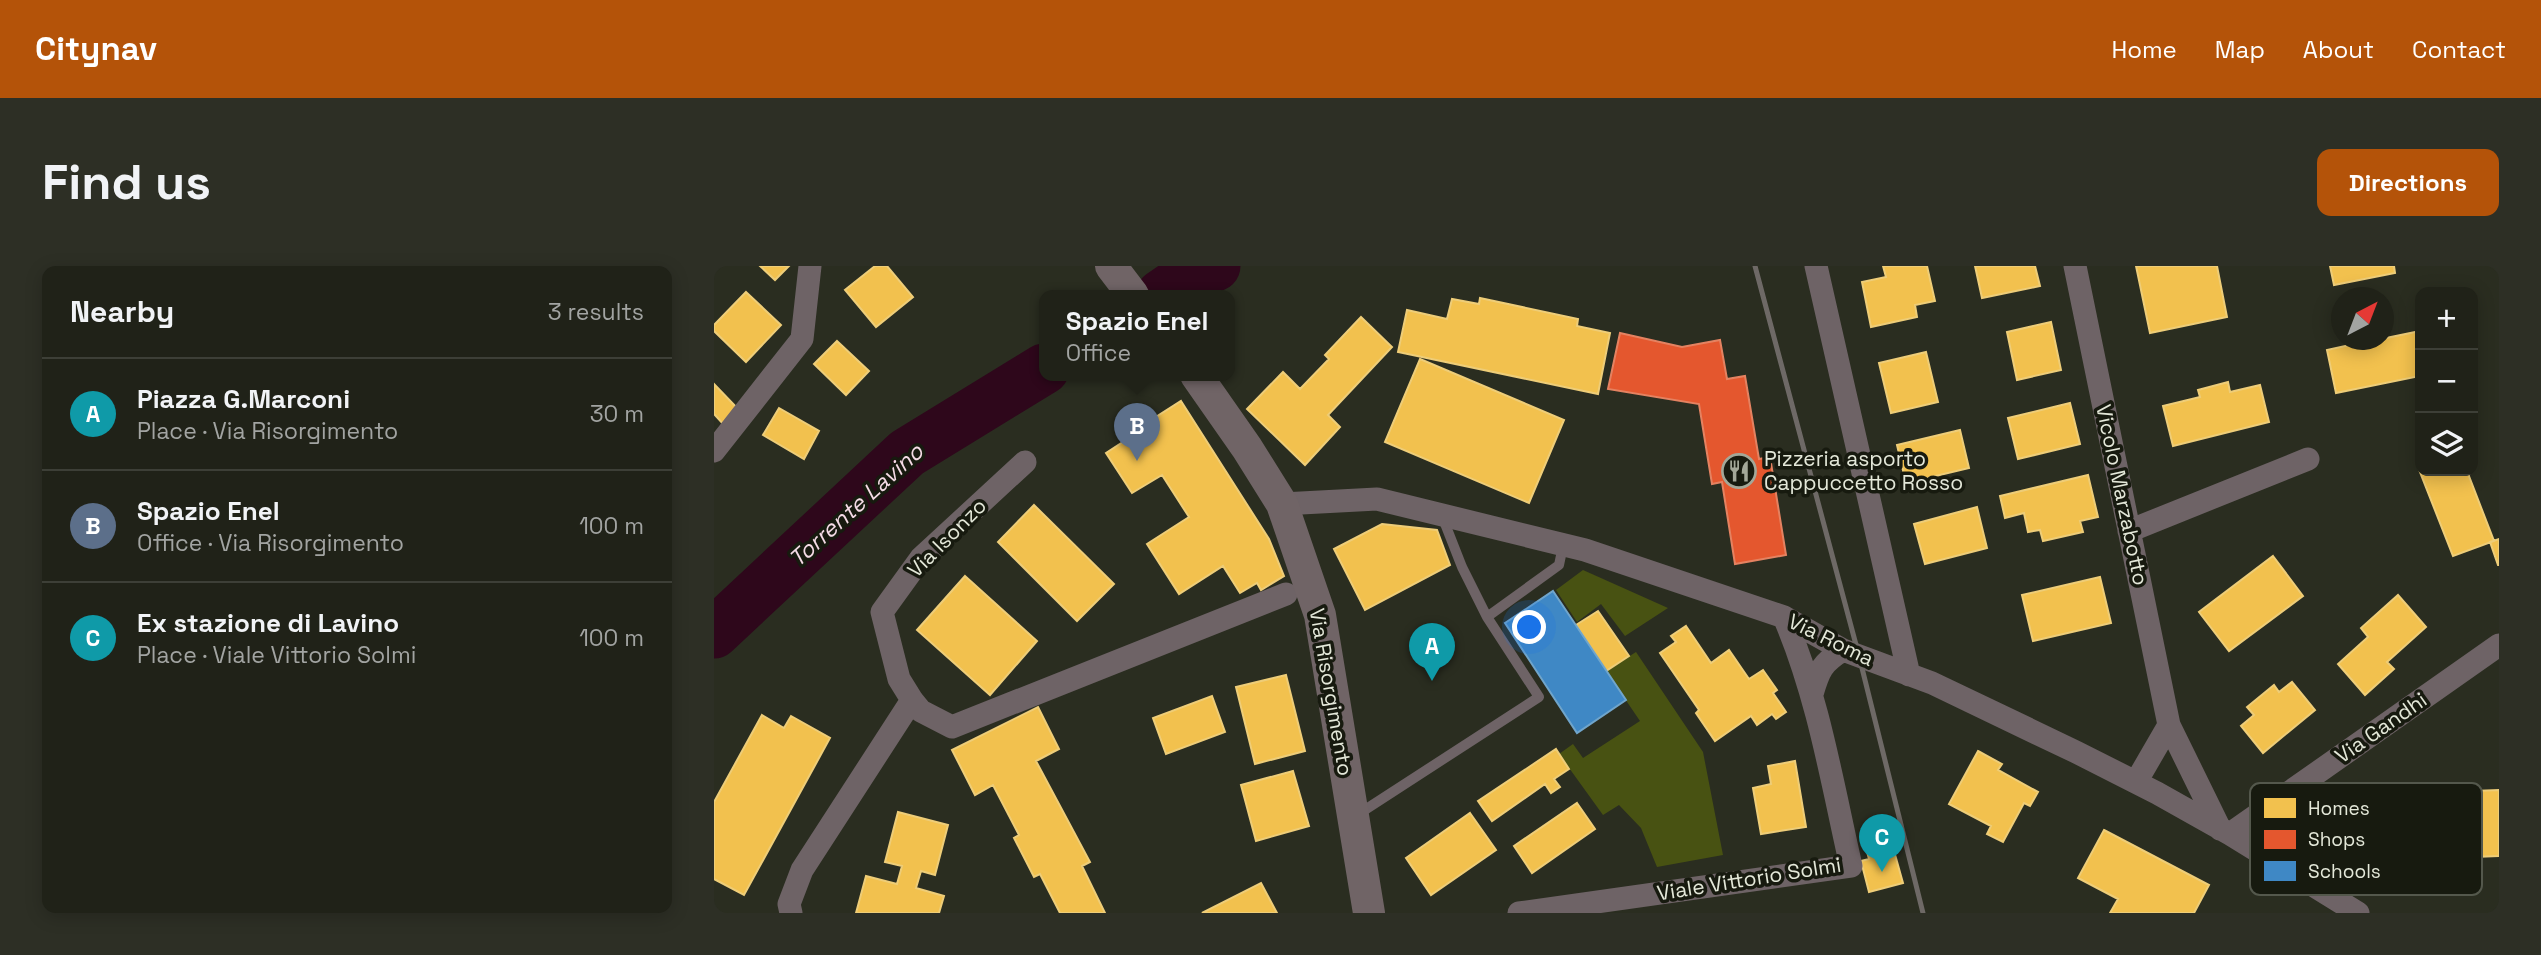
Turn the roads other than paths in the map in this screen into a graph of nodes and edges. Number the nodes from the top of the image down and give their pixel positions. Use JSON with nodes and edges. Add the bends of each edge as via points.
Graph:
{"nodes":[{"id":1,"x":810,"y":266,"type":"edge"},
{"id":2,"x":1111,"y":266,"type":"edge"},
{"id":3,"x":1816,"y":266,"type":"edge"},
{"id":4,"x":2075,"y":266,"type":"edge"},
{"id":5,"x":1129,"y":290,"type":"edge"},
{"id":6,"x":1200,"y":381,"type":"edge"},
{"id":7,"x":714,"y":451,"type":"edge"},
{"id":8,"x":2308,"y":459,"type":"dead end"},
{"id":9,"x":1025,"y":463,"type":"dead end"},
{"id":10,"x":1282,"y":505,"type":"junction"},
{"id":11,"x":1442,"y":516,"type":"junction"},
{"id":12,"x":2129,"y":531,"type":"junction"},
{"id":13,"x":1563,"y":546,"type":"junction"},
{"id":14,"x":1286,"y":594,"type":"dead end"},
{"id":15,"x":1487,"y":617,"type":"junction"},
{"id":16,"x":1784,"y":617,"type":"junction"},
{"id":17,"x":2499,"y":645,"type":"edge"},
{"id":18,"x":1843,"y":650,"type":"junction"},
{"id":19,"x":1909,"y":675,"type":"junction"},
{"id":20,"x":1812,"y":694,"type":"junction"},
{"id":21,"x":912,"y":700,"type":"junction"},
{"id":22,"x":2169,"y":724,"type":"junction"},
{"id":23,"x":2136,"y":782,"type":"junction"},
{"id":24,"x":2297,"y":783,"type":"edge"},
{"id":25,"x":2250,"y":815,"type":"edge"},
{"id":26,"x":1352,"y":818,"type":"junction"},
{"id":27,"x":2225,"y":832,"type":"junction"},
{"id":28,"x":2250,"y":850,"type":"edge"},
{"id":29,"x":2312,"y":895,"type":"edge"},
{"id":30,"x":2328,"y":907,"type":"edge"},
{"id":31,"x":791,"y":913,"type":"edge"},
{"id":32,"x":1370,"y":913,"type":"edge"},
{"id":33,"x":1519,"y":913,"type":"edge"},
{"id":34,"x":2358,"y":913,"type":"edge"}],
"edges":[{"from":1,"to":7,"type":"street","via":[[802,339]]},
{"from":2,"to":5,"type":"main road"},
{"from":3,"to":19,"type":"street"},
{"from":4,"to":12,"type":"street","name":"Vicolo Marzabotto"},
{"from":6,"to":10,"type":"main road","name":"Via Risorgimento"},
{"from":8,"to":12,"type":"street"},
{"from":9,"to":21,"type":"street","name":"Via Isonzo","via":[[921,558],[882,612],[899,679]]},
{"from":10,"to":11,"type":"street","name":"Via Roma","via":[[1377,499]]},
{"from":10,"to":26,"type":"main road","name":"Via Risorgimento","via":[[1320,615]]},
{"from":11,"to":13,"type":"street","name":"Via Roma"},
{"from":11,"to":15,"type":"lane"},
{"from":12,"to":22,"type":"street","name":"Vicolo Marzabotto"},
{"from":13,"to":15,"type":"lane","via":[[1559,565]]},
{"from":13,"to":16,"type":"street","name":"Via Roma"},
{"from":14,"to":21,"type":"street","name":"Via Risorgimento","via":[[952,726],[921,711]]},
{"from":15,"to":26,"type":"lane","via":[[1539,697]]},
{"from":16,"to":18,"type":"street","name":"Via Roma"},
{"from":16,"to":20,"type":"street","name":"Viale Vittorio Solmi"},
{"from":17,"to":24,"type":"street","name":"Via Gandhi"},
{"from":18,"to":19,"type":"street","name":"Via Roma"},
{"from":18,"to":20,"type":"street","via":[[1825,662]]},
{"from":19,"to":23,"type":"street","name":"Via Roma"},
{"from":20,"to":33,"type":"street","name":"Viale Vittorio Solmi","via":[[1851,866]]},
{"from":21,"to":31,"type":"street","via":[[802,870],[789,904]]},
{"from":22,"to":23,"type":"street"},
{"from":22,"to":27,"type":"street","name":"Vicolo Marzabotto"},
{"from":23,"to":27,"type":"street","name":"Via Roma"},
{"from":25,"to":27,"type":"street","name":"Via Gandhi"},
{"from":26,"to":32,"type":"main road","name":"Via Risorgimento"},
{"from":27,"to":28,"type":"street","name":"Via Roma"},
{"from":29,"to":30,"type":"street","name":"Via Roma"},
{"from":30,"to":34,"type":"street","name":"Via Roma"}]}
